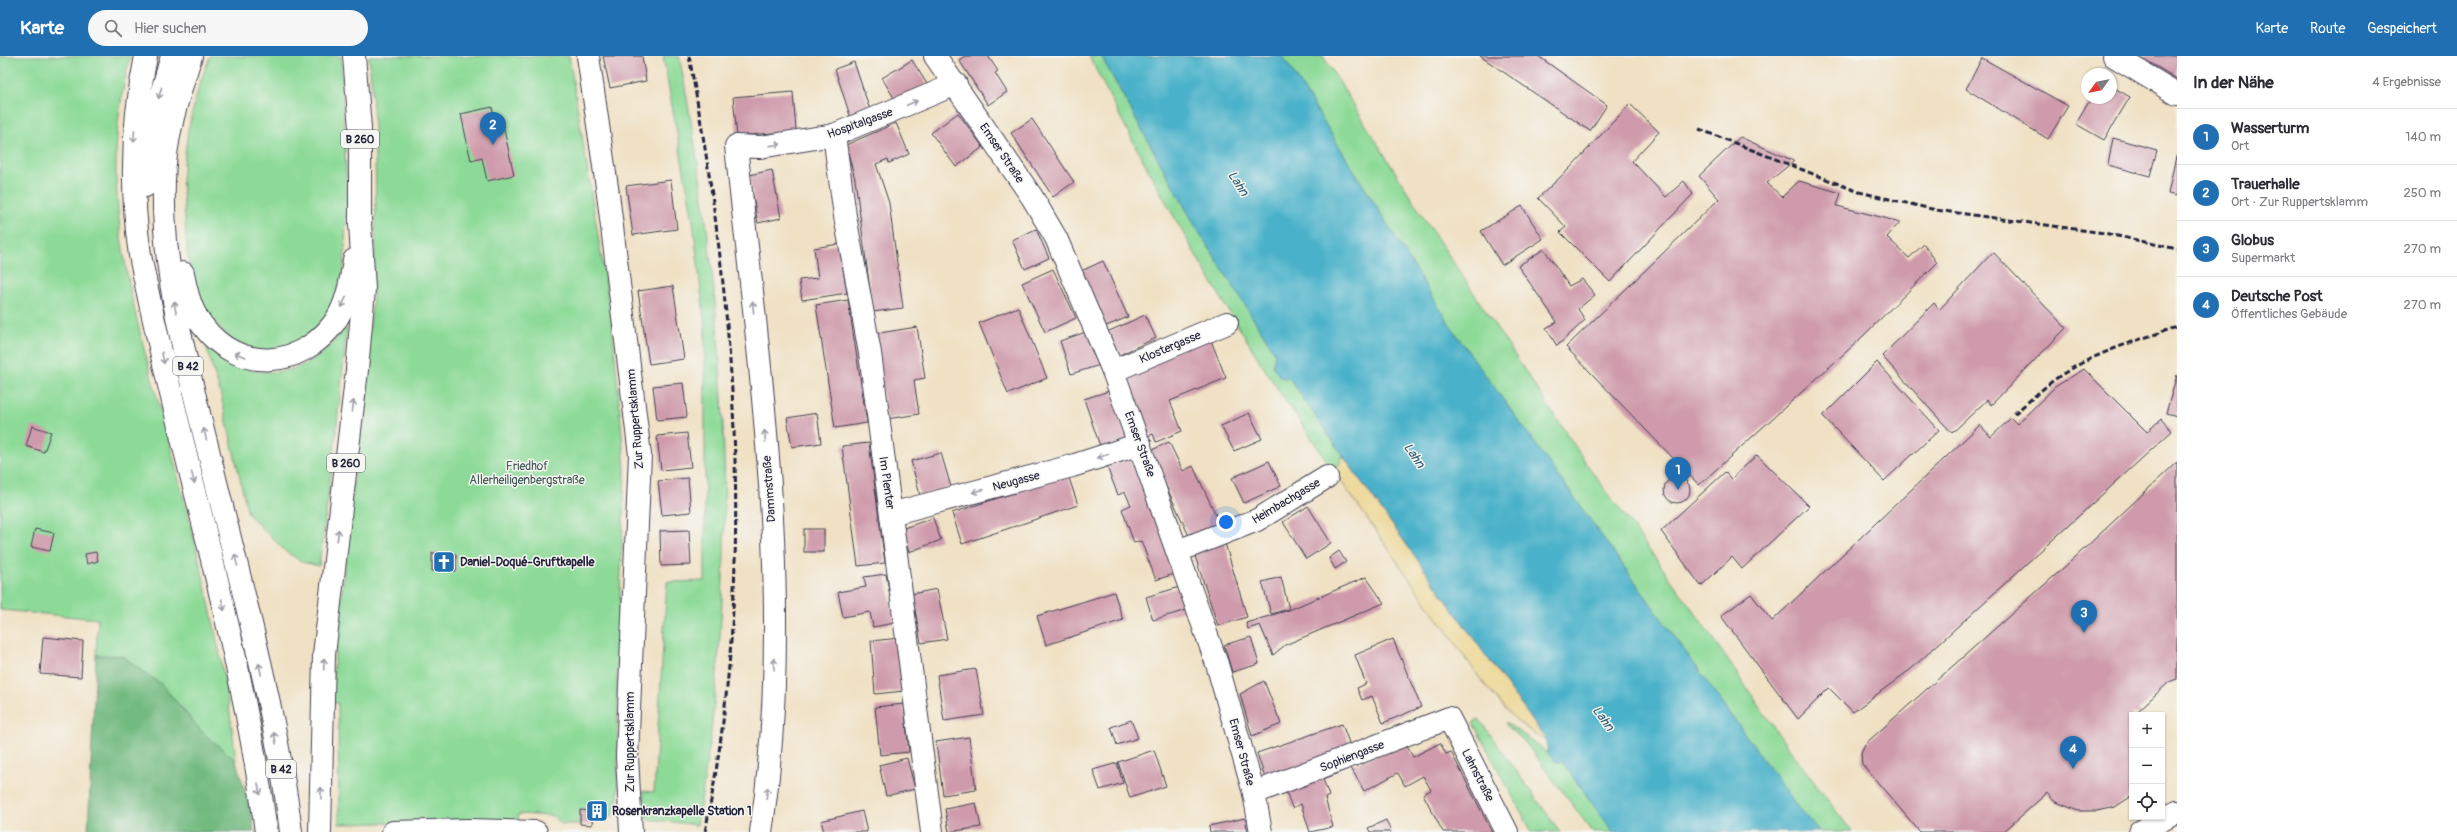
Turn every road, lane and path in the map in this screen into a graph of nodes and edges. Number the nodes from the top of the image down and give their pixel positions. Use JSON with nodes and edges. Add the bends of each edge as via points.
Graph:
{"nodes":[{"id":1,"x":146,"y":56,"type":"edge"},
{"id":2,"x":172,"y":56,"type":"edge"},
{"id":3,"x":191,"y":56,"type":"edge"},
{"id":4,"x":354,"y":56,"type":"edge"},
{"id":5,"x":588,"y":56,"type":"edge"},
{"id":6,"x":934,"y":56,"type":"edge"},
{"id":7,"x":2114,"y":56,"type":"edge"},
{"id":8,"x":956,"y":84,"type":"junction"},
{"id":9,"x":2177,"y":94,"type":"edge"},
{"id":10,"x":170,"y":130,"type":"junction"},
{"id":11,"x":834,"y":135,"type":"junction"},
{"id":12,"x":736,"y":146,"type":"joint"},
{"id":13,"x":360,"y":223,"type":"junction"},
{"id":14,"x":147,"y":293,"type":"junction"},
{"id":15,"x":1227,"y":323,"type":"dead end"},
{"id":16,"x":1113,"y":371,"type":"junction"},
{"id":17,"x":1140,"y":444,"type":"junction"},
{"id":18,"x":1327,"y":477,"type":"dead end"},
{"id":19,"x":891,"y":514,"type":"junction"},
{"id":20,"x":1178,"y":551,"type":"junction"},
{"id":21,"x":1449,"y":718,"type":"joint"},
{"id":22,"x":1254,"y":793,"type":"junction"},
{"id":23,"x":2177,"y":812,"type":"edge"},
{"id":24,"x":266,"y":832,"type":"edge"},
{"id":25,"x":291,"y":832,"type":"edge"},
{"id":26,"x":320,"y":832,"type":"edge"},
{"id":27,"x":393,"y":832,"type":"edge"},
{"id":28,"x":536,"y":832,"type":"edge"},
{"id":29,"x":631,"y":832,"type":"edge"},
{"id":30,"x":761,"y":832,"type":"edge"},
{"id":31,"x":932,"y":832,"type":"edge"},
{"id":32,"x":1261,"y":832,"type":"edge"},
{"id":33,"x":1507,"y":832,"type":"edge"},
{"id":34,"x":2140,"y":832,"type":"edge"}],
"edges":[{"from":1,"to":14,"type":"main road","one_way":true,"via":[[136,115],[132,183],[134,217]]},
{"from":2,"to":14,"type":"main road","number":"B 42","one_way":true,"via":[[156,112],[146,168],[143,209]]},
{"from":3,"to":10,"type":"main road","number":"B 42"},
{"from":4,"to":13,"type":"main road","number":"B 260","via":[[360,128]]},
{"from":5,"to":29,"type":"main road","name":"Zur Ruppertsklamm","via":[[640,455],[627,756]]},
{"from":6,"to":8,"type":"main road","name":"Emser Straße"},
{"from":7,"to":9,"type":"main road"},
{"from":11,"to":8,"type":"main road","name":"Hospitalgasse","one_way":true},
{"from":8,"to":16,"type":"main road","name":"Emser Straße","via":[[1032,197],[1056,238]]},
{"from":13,"to":10,"type":"main road","number":"B 42","one_way":true,"via":[[346,299],[334,322],[319,340],[300,352],[280,360],[258,360],[237,354],[218,342],[202,326],[190,302],[178,248]]},
{"from":25,"to":10,"type":"main road","number":"B 42","one_way":true,"via":[[245,598],[182,344],[173,294],[164,216],[164,178]]},
{"from":12,"to":11,"type":"main road","name":"Hospitalgasse","one_way":true,"via":[[760,147]]},
{"from":11,"to":19,"type":"main road","name":"Im Plenter","via":[[845,216],[870,353]]},
{"from":30,"to":12,"type":"main road","name":"Dammstraße","one_way":true,"via":[[771,750],[774,680],[771,502]]},
{"from":26,"to":13,"type":"main road","number":"B 260","one_way":true,"via":[[324,655],[362,310],[364,260]]},
{"from":14,"to":24,"type":"main road","number":"B 42","one_way":true,"via":[[203,518],[245,709]]},
{"from":15,"to":16,"type":"main road","name":"Klostergasse"},
{"from":16,"to":17,"type":"main road","name":"Emser Straße"},
{"from":17,"to":19,"type":"main road","name":"Neugasse","one_way":true,"via":[[1072,466]]},
{"from":17,"to":20,"type":"main road","name":"Emser Straße"},
{"from":18,"to":20,"type":"main road","name":"Heimbachgasse","via":[[1257,520]]},
{"from":19,"to":31,"type":"main road","name":"Im Plenter"},
{"from":20,"to":22,"type":"main road","name":"Emser Straße","via":[[1217,664]]},
{"from":21,"to":22,"type":"main road","name":"Sophiengasse"},
{"from":21,"to":33,"type":"main road","name":"Lahnstraße"},
{"from":22,"to":32,"type":"main road","name":"Emser Straße"},
{"from":23,"to":34,"type":"main road"},
{"from":27,"to":28,"type":"main road"}]}
